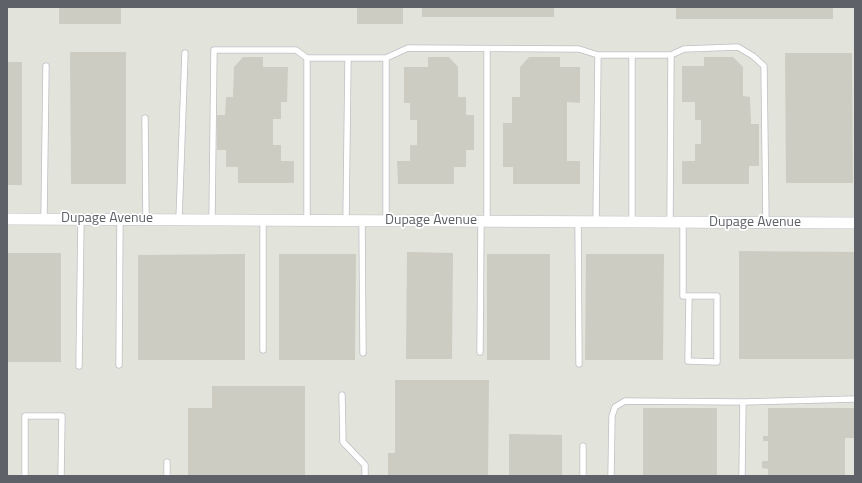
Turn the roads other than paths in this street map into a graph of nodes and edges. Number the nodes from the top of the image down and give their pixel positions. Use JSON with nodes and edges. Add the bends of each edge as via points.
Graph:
{"nodes":[{"id":1,"x":487,"y":48,"type":"junction"},
{"id":2,"x":185,"y":53,"type":"dead end"},
{"id":3,"x":598,"y":55,"type":"junction"},
{"id":4,"x":632,"y":55,"type":"junction"},
{"id":5,"x":671,"y":55,"type":"junction"},
{"id":6,"x":307,"y":58,"type":"junction"},
{"id":7,"x":348,"y":58,"type":"junction"},
{"id":8,"x":386,"y":58,"type":"junction"},
{"id":9,"x":46,"y":66,"type":"dead end"},
{"id":10,"x":146,"y":118,"type":"dead end"},
{"id":11,"x":7,"y":218,"type":"edge"},
{"id":12,"x":44,"y":219,"type":"junction"},
{"id":13,"x":81,"y":219,"type":"junction"},
{"id":14,"x":120,"y":219,"type":"junction"},
{"id":15,"x":146,"y":219,"type":"junction"},
{"id":16,"x":179,"y":220,"type":"junction"},
{"id":17,"x":212,"y":220,"type":"junction"},
{"id":18,"x":262,"y":220,"type":"junction"},
{"id":19,"x":307,"y":220,"type":"junction"},
{"id":20,"x":346,"y":220,"type":"junction"},
{"id":21,"x":362,"y":220,"type":"junction"},
{"id":22,"x":386,"y":221,"type":"junction"},
{"id":23,"x":484,"y":221,"type":"junction"},
{"id":24,"x":578,"y":221,"type":"junction"},
{"id":25,"x":596,"y":221,"type":"junction"},
{"id":26,"x":632,"y":222,"type":"junction"},
{"id":27,"x":670,"y":222,"type":"junction"},
{"id":28,"x":683,"y":222,"type":"junction"},
{"id":29,"x":766,"y":223,"type":"junction"},
{"id":30,"x":855,"y":223,"type":"edge"},
{"id":31,"x":690,"y":296,"type":"junction"},
{"id":32,"x":263,"y":350,"type":"dead end"},
{"id":33,"x":480,"y":352,"type":"dead end"},
{"id":34,"x":363,"y":353,"type":"dead end"},
{"id":35,"x":579,"y":364,"type":"dead end"},
{"id":36,"x":119,"y":365,"type":"dead end"},
{"id":37,"x":79,"y":366,"type":"dead end"},
{"id":38,"x":342,"y":395,"type":"dead end"},
{"id":39,"x":855,"y":399,"type":"edge"},
{"id":40,"x":743,"y":402,"type":"junction"},
{"id":41,"x":582,"y":446,"type":"dead end"},
{"id":42,"x":167,"y":462,"type":"dead end"},
{"id":43,"x":25,"y":476,"type":"edge"},
{"id":44,"x":62,"y":476,"type":"edge"},
{"id":45,"x":168,"y":476,"type":"edge"},
{"id":46,"x":365,"y":476,"type":"edge"},
{"id":47,"x":583,"y":476,"type":"edge"},
{"id":48,"x":611,"y":476,"type":"edge"},
{"id":49,"x":742,"y":476,"type":"edge"}],
"edges":[{"from":1,"to":3,"type":"lane","via":[[579,49]]},
{"from":1,"to":8,"type":"lane","via":[[408,48]]},
{"from":1,"to":23,"type":"lane"},
{"from":2,"to":16,"type":"lane"},
{"from":3,"to":4,"type":"lane"},
{"from":3,"to":25,"type":"lane"},
{"from":4,"to":5,"type":"lane"},
{"from":4,"to":26,"type":"lane"},
{"from":5,"to":27,"type":"lane"},
{"from":5,"to":29,"type":"lane","via":[[684,49],[738,47],[764,66]]},
{"from":6,"to":7,"type":"lane"},
{"from":6,"to":17,"type":"lane","via":[[296,50],[214,50]]},
{"from":6,"to":19,"type":"lane"},
{"from":7,"to":8,"type":"lane"},
{"from":7,"to":20,"type":"lane"},
{"from":8,"to":22,"type":"lane"},
{"from":9,"to":12,"type":"lane"},
{"from":10,"to":15,"type":"lane"},
{"from":11,"to":12,"type":"street","name":"Dupage Avenue"},
{"from":12,"to":13,"type":"street","name":"Dupage Avenue"},
{"from":13,"to":14,"type":"street","name":"Dupage Avenue"},
{"from":13,"to":37,"type":"lane"},
{"from":14,"to":15,"type":"street","name":"Dupage Avenue"},
{"from":14,"to":36,"type":"lane"},
{"from":15,"to":16,"type":"street","name":"Dupage Avenue"},
{"from":16,"to":17,"type":"street","name":"Dupage Avenue"},
{"from":17,"to":18,"type":"street","name":"Dupage Avenue"},
{"from":18,"to":19,"type":"street","name":"Dupage Avenue"},
{"from":18,"to":32,"type":"lane"},
{"from":19,"to":20,"type":"street","name":"Dupage Avenue"},
{"from":20,"to":21,"type":"street","name":"Dupage Avenue"},
{"from":21,"to":22,"type":"street","name":"Dupage Avenue"},
{"from":21,"to":34,"type":"lane"},
{"from":22,"to":23,"type":"street","name":"Dupage Avenue"},
{"from":23,"to":24,"type":"street","name":"Dupage Avenue"},
{"from":23,"to":33,"type":"lane"},
{"from":24,"to":25,"type":"street","name":"Dupage Avenue"},
{"from":24,"to":35,"type":"lane"},
{"from":25,"to":26,"type":"street","name":"Dupage Avenue"},
{"from":26,"to":27,"type":"street","name":"Dupage Avenue"},
{"from":27,"to":28,"type":"street","name":"Dupage Avenue"},
{"from":28,"to":29,"type":"street","name":"Dupage Avenue"},
{"from":28,"to":31,"type":"lane","via":[[683,296]]},
{"from":29,"to":30,"type":"street","name":"Dupage Avenue"},
{"from":31,"to":31,"type":"lane","via":[[717,296],[717,362],[688,361]]},
{"from":38,"to":46,"type":"lane","via":[[343,442],[365,465]]},
{"from":39,"to":40,"type":"lane"},
{"from":40,"to":48,"type":"lane","via":[[625,401],[615,407],[612,416]]},
{"from":40,"to":49,"type":"lane"},
{"from":41,"to":47,"type":"lane"},
{"from":42,"to":45,"type":"lane"},
{"from":43,"to":44,"type":"lane","via":[[25,416],[62,416]]}]}
